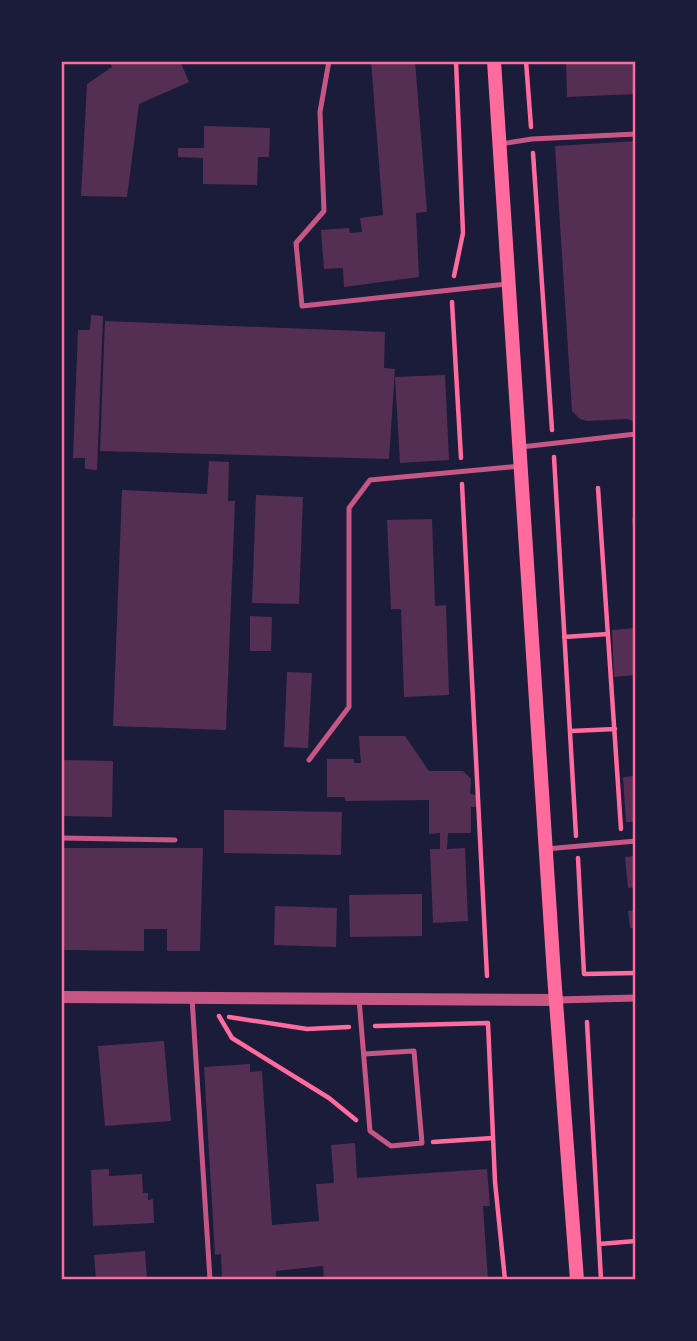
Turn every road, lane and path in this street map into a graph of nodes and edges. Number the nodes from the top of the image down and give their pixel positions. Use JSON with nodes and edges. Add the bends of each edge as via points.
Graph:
{"nodes":[{"id":1,"x":329,"y":61,"type":"edge"},
{"id":2,"x":456,"y":61,"type":"edge"},
{"id":3,"x":494,"y":61,"type":"edge"},
{"id":4,"x":526,"y":61,"type":"edge"},
{"id":5,"x":636,"y":134,"type":"edge"},
{"id":6,"x":532,"y":139,"type":"junction"},
{"id":7,"x":499,"y":144,"type":"junction"},
{"id":8,"x":509,"y":284,"type":"junction"},
{"id":9,"x":452,"y":290,"type":"junction"},
{"id":10,"x":636,"y":434,"type":"edge"},
{"id":11,"x":553,"y":443,"type":"junction"},
{"id":12,"x":519,"y":447,"type":"junction"},
{"id":13,"x":521,"y":466,"type":"junction"},
{"id":14,"x":462,"y":471,"type":"junction"},
{"id":15,"x":598,"y":488,"type":"dead end"},
{"id":16,"x":608,"y":634,"type":"junction"},
{"id":17,"x":564,"y":637,"type":"junction"},
{"id":18,"x":615,"y":729,"type":"junction"},
{"id":19,"x":571,"y":732,"type":"junction"},
{"id":20,"x":309,"y":760,"type":"dead end"},
{"id":21,"x":61,"y":838,"type":"edge"},
{"id":22,"x":175,"y":840,"type":"dead end"},
{"id":23,"x":636,"y":841,"type":"edge"},
{"id":24,"x":622,"y":842,"type":"junction"},
{"id":25,"x":577,"y":846,"type":"junction"},
{"id":26,"x":546,"y":849,"type":"junction"},
{"id":27,"x":636,"y":973,"type":"edge"},
{"id":28,"x":486,"y":976,"type":"dead end"},
{"id":29,"x":61,"y":997,"type":"edge"},
{"id":30,"x":192,"y":998,"type":"junction"},
{"id":31,"x":636,"y":998,"type":"edge"},
{"id":32,"x":359,"y":999,"type":"junction"},
{"id":33,"x":556,"y":1000,"type":"junction"},
{"id":34,"x":219,"y":1016,"type":"dead end"},
{"id":35,"x":587,"y":1022,"type":"dead end"},
{"id":36,"x":363,"y":1054,"type":"junction"},
{"id":37,"x":370,"y":1131,"type":"junction"},
{"id":38,"x":493,"y":1138,"type":"dead end"},
{"id":39,"x":422,"y":1143,"type":"junction"},
{"id":40,"x":636,"y":1241,"type":"edge"},
{"id":41,"x":599,"y":1244,"type":"junction"},
{"id":42,"x":210,"y":1280,"type":"edge"},
{"id":43,"x":577,"y":1280,"type":"edge"},
{"id":44,"x":601,"y":1280,"type":"edge"}],
"edges":[{"from":1,"to":9,"type":"lane","via":[[320,112],[324,211],[296,243],[302,306]]},
{"from":2,"to":9,"type":"path","via":[[463,233]]},
{"from":3,"to":7,"type":"main road"},
{"from":4,"to":6,"type":"path"},
{"from":5,"to":6,"type":"lane"},
{"from":6,"to":7,"type":"lane"},
{"from":6,"to":11,"type":"path"},
{"from":7,"to":8,"type":"main road"},
{"from":8,"to":9,"type":"lane"},
{"from":8,"to":12,"type":"main road"},
{"from":9,"to":14,"type":"path"},
{"from":10,"to":11,"type":"lane"},
{"from":11,"to":12,"type":"lane"},
{"from":11,"to":17,"type":"path"},
{"from":12,"to":13,"type":"main road"},
{"from":13,"to":14,"type":"lane"},
{"from":13,"to":26,"type":"main road"},
{"from":14,"to":20,"type":"lane","via":[[370,480],[349,508],[349,707]]},
{"from":14,"to":28,"type":"path"},
{"from":15,"to":16,"type":"path"},
{"from":16,"to":17,"type":"path"},
{"from":16,"to":18,"type":"path"},
{"from":17,"to":19,"type":"path"},
{"from":18,"to":19,"type":"path"},
{"from":18,"to":24,"type":"path"},
{"from":19,"to":25,"type":"path"},
{"from":21,"to":22,"type":"lane"},
{"from":23,"to":24,"type":"lane"},
{"from":24,"to":25,"type":"lane"},
{"from":25,"to":26,"type":"lane"},
{"from":25,"to":27,"type":"path","via":[[584,974]]},
{"from":26,"to":33,"type":"main road"},
{"from":29,"to":30,"type":"street"},
{"from":30,"to":32,"type":"street"},
{"from":30,"to":42,"type":"lane"},
{"from":31,"to":33,"type":"street"},
{"from":32,"to":33,"type":"street"},
{"from":32,"to":36,"type":"lane"},
{"from":33,"to":43,"type":"main road"},
{"from":34,"to":37,"type":"path","via":[[232,1038],[329,1098]]},
{"from":35,"to":41,"type":"path"},
{"from":36,"to":37,"type":"lane"},
{"from":36,"to":39,"type":"lane","via":[[414,1051]]},
{"from":37,"to":39,"type":"lane","via":[[391,1146]]},
{"from":38,"to":39,"type":"path"},
{"from":40,"to":41,"type":"path"},
{"from":41,"to":44,"type":"path"}]}
